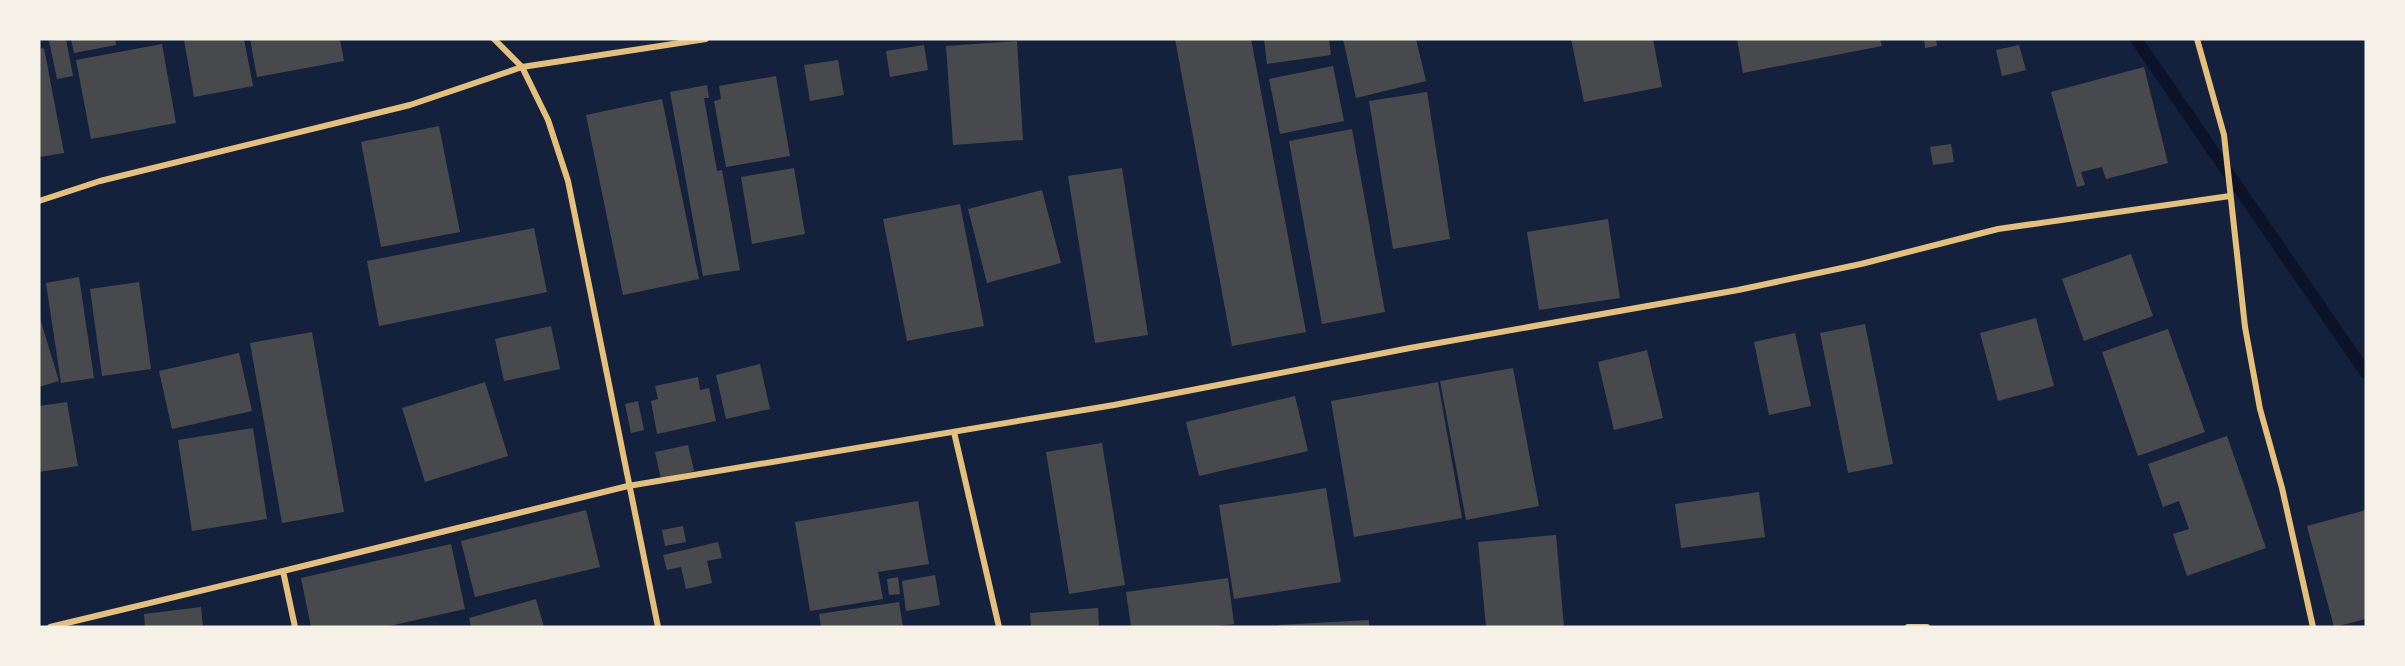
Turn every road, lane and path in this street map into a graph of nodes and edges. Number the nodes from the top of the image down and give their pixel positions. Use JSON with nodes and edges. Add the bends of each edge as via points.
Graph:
{"nodes":[{"id":1,"x":494,"y":39,"type":"edge"},
{"id":2,"x":706,"y":39,"type":"edge"},
{"id":3,"x":2197,"y":39,"type":"edge"},
{"id":4,"x":522,"y":67,"type":"junction"},
{"id":5,"x":2230,"y":196,"type":"junction"},
{"id":6,"x":39,"y":201,"type":"edge"},
{"id":7,"x":954,"y":432,"type":"junction"},
{"id":8,"x":628,"y":486,"type":"junction"},
{"id":9,"x":282,"y":571,"type":"junction"},
{"id":10,"x":50,"y":627,"type":"edge"},
{"id":11,"x":295,"y":627,"type":"edge"},
{"id":12,"x":658,"y":627,"type":"edge"},
{"id":13,"x":999,"y":627,"type":"edge"},
{"id":14,"x":1908,"y":627,"type":"edge"},
{"id":15,"x":1927,"y":627,"type":"edge"},
{"id":16,"x":2313,"y":627,"type":"edge"}],
"edges":[{"from":1,"to":4,"type":"street"},
{"from":2,"to":4,"type":"street"},
{"from":3,"to":5,"type":"street","via":[[2224,135]]},
{"from":4,"to":6,"type":"street","via":[[410,105],[100,181]]},
{"from":4,"to":8,"type":"street","via":[[548,120],[568,181]]},
{"from":5,"to":7,"type":"street","via":[[1998,229],[1738,290]]},
{"from":5,"to":16,"type":"street","via":[[2245,327],[2260,410]]},
{"from":7,"to":8,"type":"street"},
{"from":7,"to":13,"type":"street"},
{"from":8,"to":9,"type":"street"},
{"from":8,"to":12,"type":"street"},
{"from":9,"to":10,"type":"street"},
{"from":9,"to":11,"type":"street"},
{"from":14,"to":15,"type":"street"}]}
